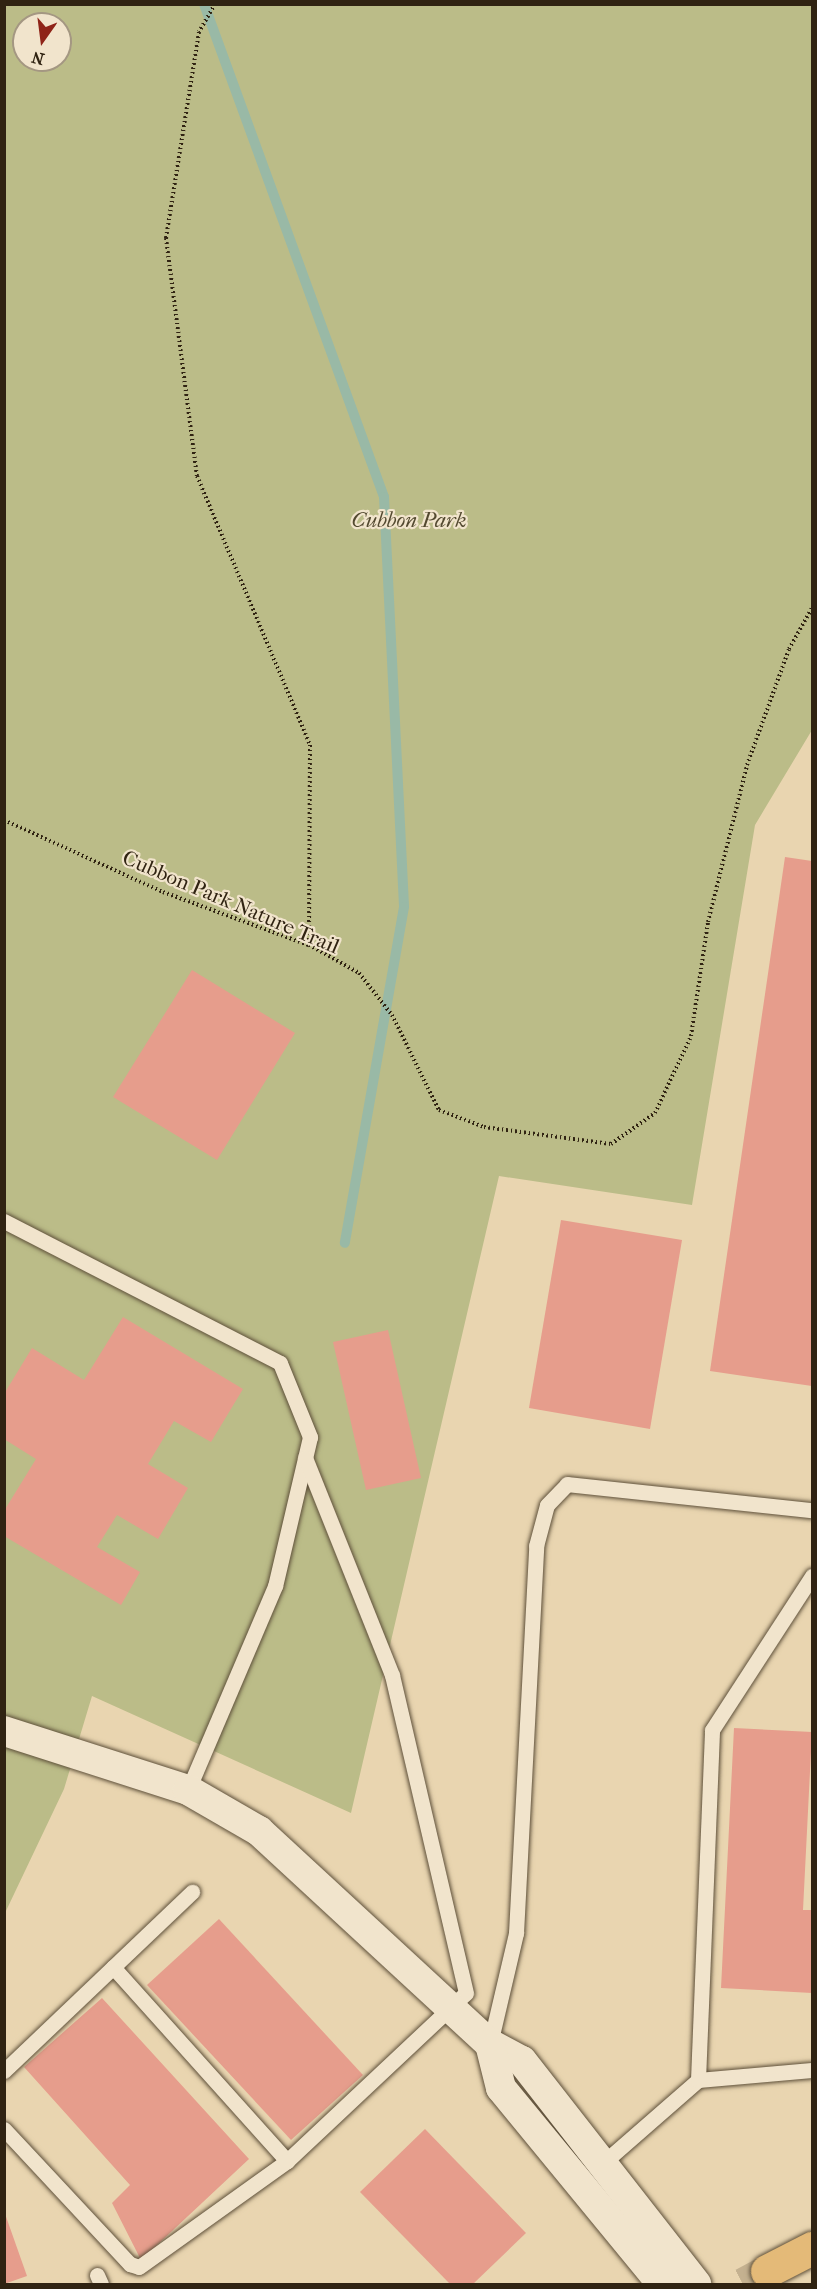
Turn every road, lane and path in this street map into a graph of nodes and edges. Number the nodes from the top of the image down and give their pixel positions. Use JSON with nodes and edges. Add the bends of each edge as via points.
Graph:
{"nodes":[{"id":1,"x":215,"y":4,"type":"edge"},
{"id":2,"x":813,"y":608,"type":"edge"},
{"id":3,"x":4,"y":820,"type":"edge"},
{"id":4,"x":309,"y":945,"type":"junction"},
{"id":5,"x":4,"y":1221,"type":"edge"},
{"id":6,"x":305,"y":1458,"type":"junction"},
{"id":7,"x":813,"y":1510,"type":"edge"},
{"id":8,"x":813,"y":1576,"type":"edge"},
{"id":9,"x":4,"y":1731,"type":"edge"},
{"id":10,"x":188,"y":1790,"type":"junction"},
{"id":11,"x":192,"y":1892,"type":"dead end"},
{"id":12,"x":113,"y":1967,"type":"junction"},
{"id":13,"x":452,"y":2010,"type":"junction"},
{"id":14,"x":490,"y":2044,"type":"junction"},
{"id":15,"x":813,"y":2070,"type":"edge"},
{"id":16,"x":4,"y":2071,"type":"edge"},
{"id":17,"x":698,"y":2080,"type":"junction"},
{"id":18,"x":4,"y":2129,"type":"edge"},
{"id":19,"x":287,"y":2161,"type":"junction"},
{"id":20,"x":603,"y":2163,"type":"junction"},
{"id":21,"x":813,"y":2248,"type":"edge"},
{"id":22,"x":767,"y":2271,"type":"tunnel mouth"},
{"id":23,"x":662,"y":2284,"type":"edge"},
{"id":24,"x":696,"y":2284,"type":"edge"}],
"edges":[{"from":1,"to":4,"type":"path","via":[[199,32],[166,238],[197,476],[310,745]]},
{"from":2,"to":4,"type":"path","name":"Cubbon Park Nature Trail","via":[[789,649],[747,765],[708,922],[691,1036],[655,1113],[611,1144],[484,1127],[439,1110],[392,1015],[359,973]]},
{"from":3,"to":4,"type":"path","name":"Cubbon Park Nature Trail","via":[[164,892]]},
{"from":5,"to":6,"type":"lane","via":[[280,1363],[310,1437]]},
{"from":6,"to":10,"type":"lane","via":[[275,1586]]},
{"from":6,"to":13,"type":"lane","via":[[392,1675],[466,1993]]},
{"from":7,"to":14,"type":"lane","via":[[567,1484],[547,1506],[536,1546],[516,1933]]},
{"from":8,"to":17,"type":"lane","via":[[712,1730]]},
{"from":9,"to":10,"type":"street"},
{"from":10,"to":13,"type":"street","via":[[259,1831]]},
{"from":11,"to":12,"type":"lane"},
{"from":12,"to":16,"type":"lane"},
{"from":12,"to":19,"type":"lane"},
{"from":13,"to":14,"type":"street"},
{"from":13,"to":19,"type":"lane"},
{"from":14,"to":20,"type":"street","via":[[522,2061]]},
{"from":14,"to":23,"type":"street","via":[[501,2088]]},
{"from":15,"to":17,"type":"lane"},
{"from":17,"to":20,"type":"lane"},
{"from":18,"to":19,"type":"lane","via":[[130,2264],[139,2267]]},
{"from":20,"to":24,"type":"street"},
{"from":21,"to":22,"type":"main road"}]}
